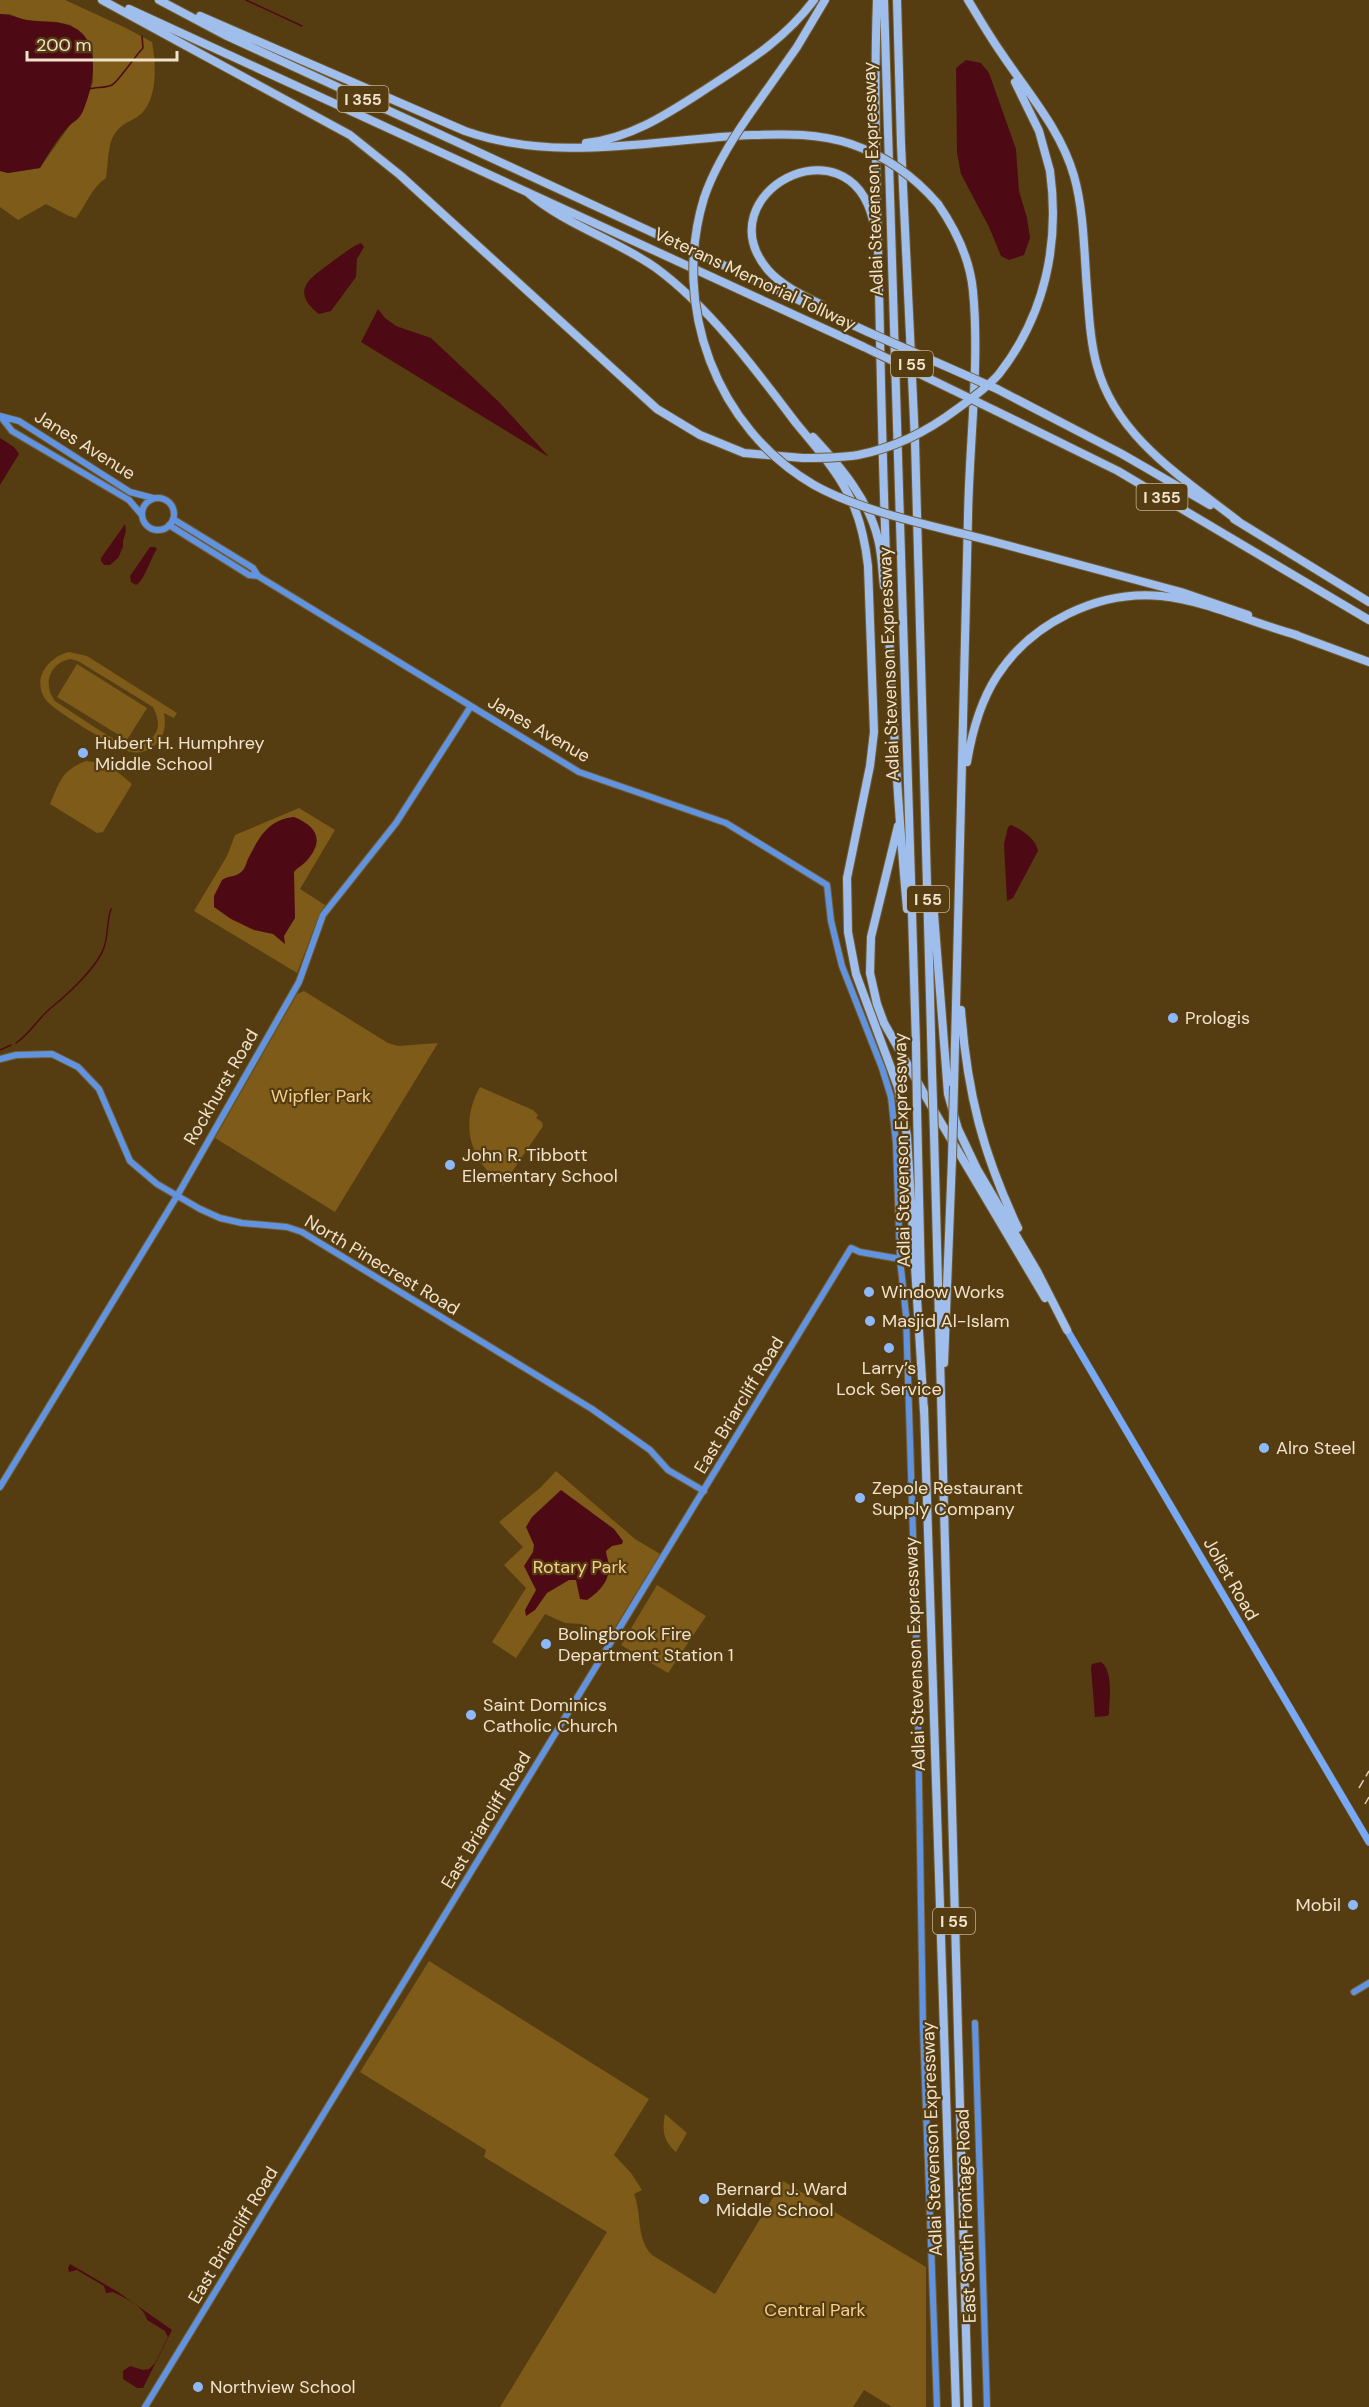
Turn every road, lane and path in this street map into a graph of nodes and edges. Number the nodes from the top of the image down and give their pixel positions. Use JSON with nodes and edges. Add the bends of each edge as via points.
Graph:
{"nodes":[{"id":1,"x":102,"y":0,"type":"edge"},
{"id":2,"x":110,"y":0,"type":"edge"},
{"id":3,"x":159,"y":0,"type":"edge"},
{"id":4,"x":814,"y":0,"type":"edge"},
{"id":5,"x":825,"y":0,"type":"edge"},
{"id":6,"x":877,"y":0,"type":"edge"},
{"id":7,"x":884,"y":0,"type":"edge"},
{"id":8,"x":897,"y":0,"type":"edge"},
{"id":9,"x":968,"y":0,"type":"edge"},
{"id":10,"x":168,"y":4,"type":"junction"},
{"id":11,"x":1000,"y":52,"type":"junction"},
{"id":12,"x":547,"y":148,"type":"junction"},
{"id":13,"x":527,"y":192,"type":"junction"},
{"id":14,"x":879,"y":298,"type":"junction"},
{"id":15,"x":864,"y":330,"type":"junction"},
{"id":16,"x":780,"y":401,"type":"junction"},
{"id":17,"x":0,"y":416,"type":"edge"},
{"id":18,"x":153,"y":498,"type":"junction"},
{"id":19,"x":141,"y":514,"type":"junction"},
{"id":20,"x":1238,"y":521,"type":"junction"},
{"id":21,"x":171,"y":522,"type":"junction"},
{"id":22,"x":1369,"y":602,"type":"edge"},
{"id":23,"x":1369,"y":620,"type":"edge"},
{"id":24,"x":890,"y":627,"type":"junction"},
{"id":25,"x":1297,"y":636,"type":"junction"},
{"id":26,"x":1369,"y":662,"type":"edge"},
{"id":27,"x":471,"y":706,"type":"junction"},
{"id":28,"x":923,"y":728,"type":"junction"},
{"id":29,"x":962,"y":795,"type":"junction"},
{"id":30,"x":901,"y":817,"type":"junction"},
{"id":31,"x":958,"y":957,"type":"junction"},
{"id":32,"x":914,"y":978,"type":"junction"},
{"id":33,"x":0,"y":1059,"type":"edge"},
{"id":34,"x":177,"y":1196,"type":"junction"},
{"id":35,"x":900,"y":1259,"type":"junction"},
{"id":36,"x":1055,"y":1308,"type":"junction"},
{"id":37,"x":1067,"y":1330,"type":"junction"},
{"id":38,"x":924,"y":1412,"type":"junction"},
{"id":39,"x":940,"y":1435,"type":"junction"},
{"id":40,"x":0,"y":1487,"type":"edge"},
{"id":41,"x":704,"y":1491,"type":"junction"},
{"id":42,"x":1369,"y":1842,"type":"edge"},
{"id":43,"x":1369,"y":1983,"type":"edge"},
{"id":44,"x":1354,"y":1992,"type":"dead end"},
{"id":45,"x":975,"y":2023,"type":"dead end"},
{"id":46,"x":146,"y":2407,"type":"edge"},
{"id":47,"x":938,"y":2407,"type":"edge"},
{"id":48,"x":956,"y":2407,"type":"edge"},
{"id":49,"x":968,"y":2407,"type":"edge"},
{"id":50,"x":987,"y":2407,"type":"edge"}],
"edges":[{"from":1,"to":11,"type":"highway","bridge":true,"via":[[350,135],[400,175],[667,415],[700,435],[744,453],[803,458],[860,454],[909,439],[944,419],[998,376],[1033,316],[1052,252],[1050,171],[1039,131]]},
{"from":2,"to":13,"type":"highway","name":"Veterans Memorial Tollway","number":"I 355"},
{"from":3,"to":10,"type":"highway","name":"Veterans Memorial Tollway","number":"I 355"},
{"from":4,"to":12,"type":"highway","via":[[769,48],[655,121],[603,141]]},
{"from":5,"to":25,"type":"highway","bridge":true,"via":[[729,144],[701,208],[694,249],[696,315],[706,353],[724,392],[755,435],[786,465],[832,495],[1181,592]]},
{"from":6,"to":14,"type":"highway","via":[[875,170]]},
{"from":7,"to":32,"type":"highway","name":"Adlai Stevenson Expressway","number":"I 55"},
{"from":8,"to":28,"type":"highway","name":"Adlai Stevenson Expressway","number":"I 55"},
{"from":9,"to":11,"type":"highway"},
{"from":10,"to":12,"type":"highway","via":[[465,130],[509,144]]},
{"from":10,"to":15,"type":"highway","name":"Veterans Memorial Tollway","number":"I 355","via":[[225,35]]},
{"from":11,"to":20,"type":"highway","via":[[1059,139],[1074,176],[1092,346],[1105,391],[1124,423],[1158,459]]},
{"from":12,"to":29,"type":"highway","bridge":true,"via":[[580,149],[730,136],[820,136],[851,144],[897,166],[938,204],[952,225],[968,264],[976,338],[969,458]]},
{"from":13,"to":16,"type":"highway","via":[[544,207],[666,276],[725,336]]},
{"from":13,"to":23,"type":"highway","name":"Veterans Memorial Tollway","number":"I 355","bridge":true,"via":[[864,347],[1118,471]]},
{"from":14,"to":15,"type":"highway","via":[[873,220],[857,188],[835,174],[811,170],[789,175],[769,190],[759,205],[753,226],[755,245],[765,265],[788,286]]},
{"from":14,"to":24,"type":"highway"},
{"from":15,"to":20,"type":"highway","name":"Veterans Memorial Tollway","number":"I 355","bridge":true,"via":[[997,389],[1122,454]]},
{"from":16,"to":24,"type":"highway","via":[[848,477],[864,502],[879,541]]},
{"from":16,"to":38,"type":"highway","via":[[848,493],[865,543],[874,732],[847,878],[848,932],[856,974],[898,1087],[906,1126]]},
{"from":17,"to":18,"type":"street","name":"Janes Avenue","via":[[19,421],[130,492]]},
{"from":17,"to":19,"type":"street","name":"Janes Avenue","via":[[12,431],[129,500]]},
{"from":18,"to":19,"type":"street","name":"Janes Avenue"},
{"from":18,"to":21,"type":"street","name":"Janes Avenue","via":[[170,502],[174,513]]},
{"from":19,"to":21,"type":"street","name":"Janes Avenue","via":[[145,524],[153,529],[164,528]]},
{"from":20,"to":22,"type":"highway","name":"Veterans Memorial Tollway","number":"I 355"},
{"from":21,"to":27,"type":"street","name":"Janes Avenue","via":[[249,575],[258,576]]},
{"from":24,"to":30,"type":"highway"},
{"from":25,"to":26,"type":"highway"},
{"from":25,"to":29,"type":"highway","via":[[1192,602],[1160,596],[1109,600],[1063,616],[1016,653],[993,682],[975,723]]},
{"from":27,"to":34,"type":"street","name":"Rockhurst Road","via":[[396,824],[324,915],[299,982]]},
{"from":27,"to":35,"type":"street","name":"Janes Avenue","via":[[579,772],[726,823],[827,887],[846,979],[891,1097]]},
{"from":28,"to":36,"type":"highway","via":[[948,1094],[966,1148]]},
{"from":28,"to":39,"type":"highway","name":"Adlai Stevenson Expressway","number":"I 55","bridge":true},
{"from":29,"to":31,"type":"highway"},
{"from":30,"to":32,"type":"highway"},
{"from":30,"to":37,"type":"highway","via":[[871,938],[870,973],[877,1004],[892,1037],[1024,1265]]},
{"from":31,"to":36,"type":"highway","via":[[966,1065],[982,1138],[1005,1200]]},
{"from":31,"to":39,"type":"highway","bridge":true},
{"from":32,"to":38,"type":"highway","name":"Adlai Stevenson Expressway","number":"I 55","bridge":true},
{"from":33,"to":34,"type":"street","name":"North Pinecrest Road","via":[[52,1054],[78,1067],[99,1089],[130,1161]]},
{"from":34,"to":40,"type":"street","name":"Rockhurst Road"},
{"from":34,"to":41,"type":"street","name":"North Pinecrest Road","via":[[226,1219],[302,1232],[592,1409],[650,1450],[668,1470]]},
{"from":35,"to":41,"type":"street","name":"East Briarcliff Road","via":[[851,1248]]},
{"from":35,"to":47,"type":"street","via":[[906,1315],[923,2028]]},
{"from":36,"to":37,"type":"highway"},
{"from":37,"to":42,"type":"main road","name":"Joliet Road"},
{"from":38,"to":48,"type":"highway","name":"Adlai Stevenson Expressway","number":"I 55"},
{"from":39,"to":49,"type":"highway","name":"Adlai Stevenson Expressway","number":"I 55"},
{"from":41,"to":46,"type":"street","name":"East Briarcliff Road"},
{"from":43,"to":44,"type":"street"},
{"from":45,"to":50,"type":"street","name":"East South Frontage Road"}]}
